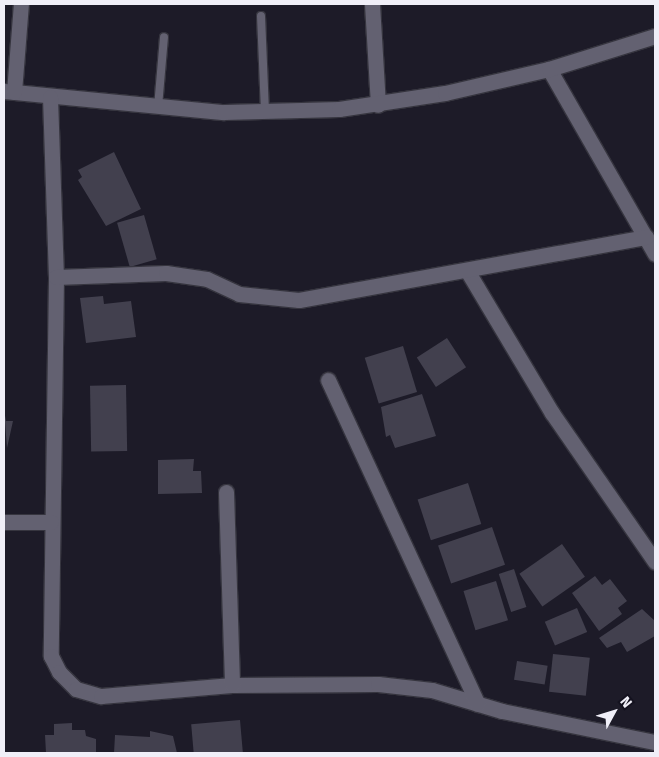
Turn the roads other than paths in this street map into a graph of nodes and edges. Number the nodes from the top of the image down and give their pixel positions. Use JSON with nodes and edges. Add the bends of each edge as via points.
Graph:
{"nodes":[{"id":1,"x":20,"y":4,"type":"edge"},
{"id":2,"x":372,"y":4,"type":"edge"},
{"id":3,"x":261,"y":16,"type":"dead end"},
{"id":4,"x":655,"y":36,"type":"edge"},
{"id":5,"x":164,"y":37,"type":"dead end"},
{"id":6,"x":549,"y":69,"type":"junction"},
{"id":7,"x":9,"y":92,"type":"edge"},
{"id":8,"x":50,"y":97,"type":"junction"},
{"id":9,"x":378,"y":105,"type":"junction"},
{"id":10,"x":158,"y":109,"type":"junction"},
{"id":11,"x":265,"y":111,"type":"junction"},
{"id":12,"x":646,"y":237,"type":"junction"},
{"id":13,"x":655,"y":254,"type":"edge"},
{"id":14,"x":468,"y":272,"type":"junction"},
{"id":15,"x":56,"y":277,"type":"junction"},
{"id":16,"x":328,"y":380,"type":"dead end"},
{"id":17,"x":226,"y":492,"type":"dead end"},
{"id":18,"x":4,"y":522,"type":"edge"},
{"id":19,"x":50,"y":522,"type":"junction"},
{"id":20,"x":655,"y":562,"type":"edge"},
{"id":21,"x":232,"y":685,"type":"junction"},
{"id":22,"x":478,"y":704,"type":"junction"},
{"id":23,"x":655,"y":742,"type":"edge"}],
"edges":[{"from":1,"to":7,"type":"street"},
{"from":2,"to":9,"type":"street"},
{"from":3,"to":11,"type":"lane"},
{"from":4,"to":6,"type":"street"},
{"from":5,"to":10,"type":"lane"},
{"from":6,"to":9,"type":"street"},
{"from":6,"to":12,"type":"street"},
{"from":7,"to":8,"type":"street"},
{"from":8,"to":10,"type":"street"},
{"from":8,"to":15,"type":"street"},
{"from":9,"to":11,"type":"street"},
{"from":10,"to":11,"type":"street"},
{"from":12,"to":13,"type":"street"},
{"from":12,"to":14,"type":"street"},
{"from":14,"to":15,"type":"street","via":[[299,300],[239,294],[207,279],[166,273]]},
{"from":14,"to":20,"type":"street","via":[[552,413]]},
{"from":15,"to":19,"type":"street"},
{"from":16,"to":22,"type":"street"},
{"from":17,"to":21,"type":"street"},
{"from":18,"to":19,"type":"street"},
{"from":19,"to":21,"type":"street","via":[[51,656],[76,689],[101,696]]},
{"from":21,"to":22,"type":"street","via":[[378,684],[432,690]]},
{"from":22,"to":23,"type":"street"}]}
